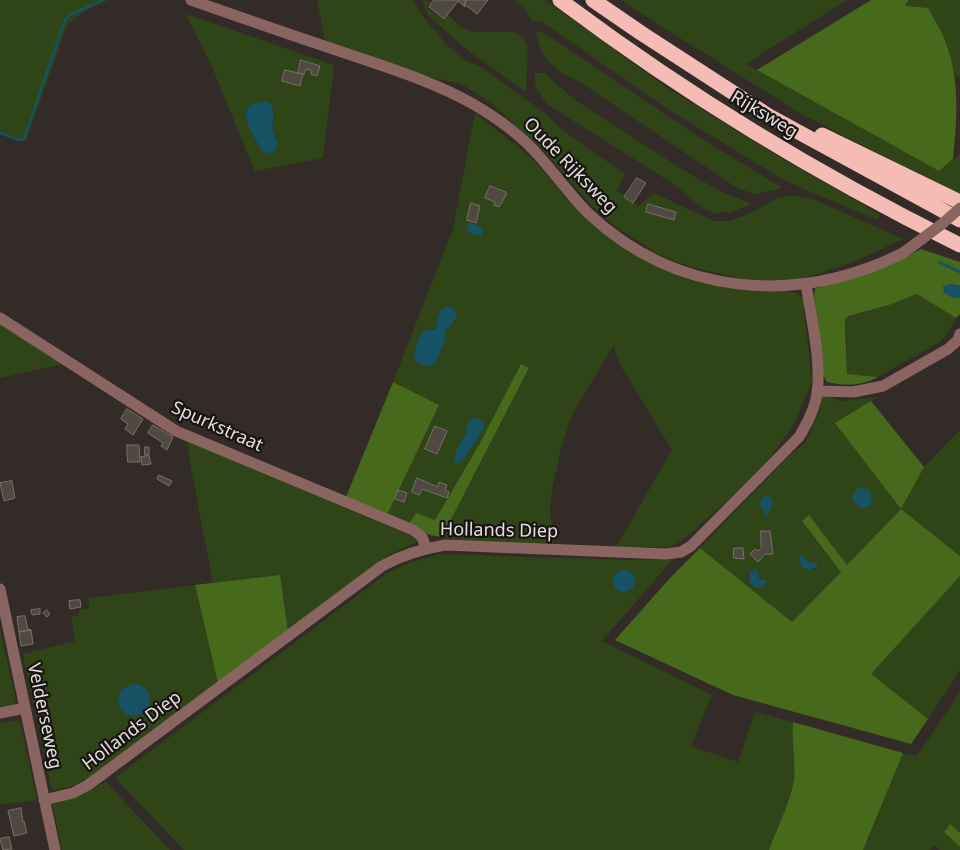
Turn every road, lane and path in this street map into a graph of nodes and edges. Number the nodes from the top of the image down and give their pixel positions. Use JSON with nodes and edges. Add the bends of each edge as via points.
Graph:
{"nodes":[{"id":1,"x":191,"y":0,"type":"edge"},
{"id":2,"x":560,"y":0,"type":"edge"},
{"id":3,"x":593,"y":0,"type":"edge"},
{"id":4,"x":769,"y":116,"type":"junction"},
{"id":5,"x":960,"y":202,"type":"edge"},
{"id":6,"x":960,"y":208,"type":"edge"},
{"id":7,"x":960,"y":220,"type":"edge"},
{"id":8,"x":960,"y":244,"type":"edge"},
{"id":9,"x":806,"y":284,"type":"junction"},
{"id":10,"x":0,"y":318,"type":"edge"},
{"id":11,"x":959,"y":338,"type":"edge"},
{"id":12,"x":817,"y":391,"type":"junction"},
{"id":13,"x":426,"y":548,"type":"junction"},
{"id":14,"x":0,"y":589,"type":"edge"},
{"id":15,"x":25,"y":708,"type":"junction"},
{"id":16,"x":0,"y":713,"type":"edge"},
{"id":17,"x":44,"y":800,"type":"junction"},
{"id":18,"x":55,"y":850,"type":"edge"}],
"edges":[{"from":1,"to":9,"type":"street","name":"Oude Rijksweg","via":[[433,84],[472,104],[528,144],[588,213],[608,230],[661,262],[702,277],[744,285]]},
{"from":2,"to":8,"type":"highway","name":"Rijksweg","via":[[607,36],[702,99],[832,177]]},
{"from":3,"to":4,"type":"highway","name":"Rijksweg"},
{"from":4,"to":5,"type":"highway","via":[[816,132]]},
{"from":4,"to":7,"type":"highway","name":"Rijksweg"},
{"from":6,"to":9,"type":"street","name":"Oude Rijksweg","bridge":true,"via":[[903,253],[853,274]]},
{"from":9,"to":12,"type":"street","name":"Hollands Diep","via":[[818,372]]},
{"from":10,"to":13,"type":"street","name":"Spurkstraat","via":[[176,431],[413,530],[422,537]]},
{"from":11,"to":12,"type":"street","via":[[948,349],[883,386],[853,392]]},
{"from":12,"to":13,"type":"street","name":"Hollands Diep","via":[[812,412],[799,437],[691,546],[681,552],[445,545]]},
{"from":13,"to":17,"type":"street","name":"Hollands Diep","via":[[382,566],[88,786]]},
{"from":14,"to":15,"type":"street","name":"Velderseweg"},
{"from":15,"to":16,"type":"street"},
{"from":15,"to":17,"type":"street","name":"Velderseweg"},
{"from":17,"to":18,"type":"street","name":"Velderseweg"}]}
